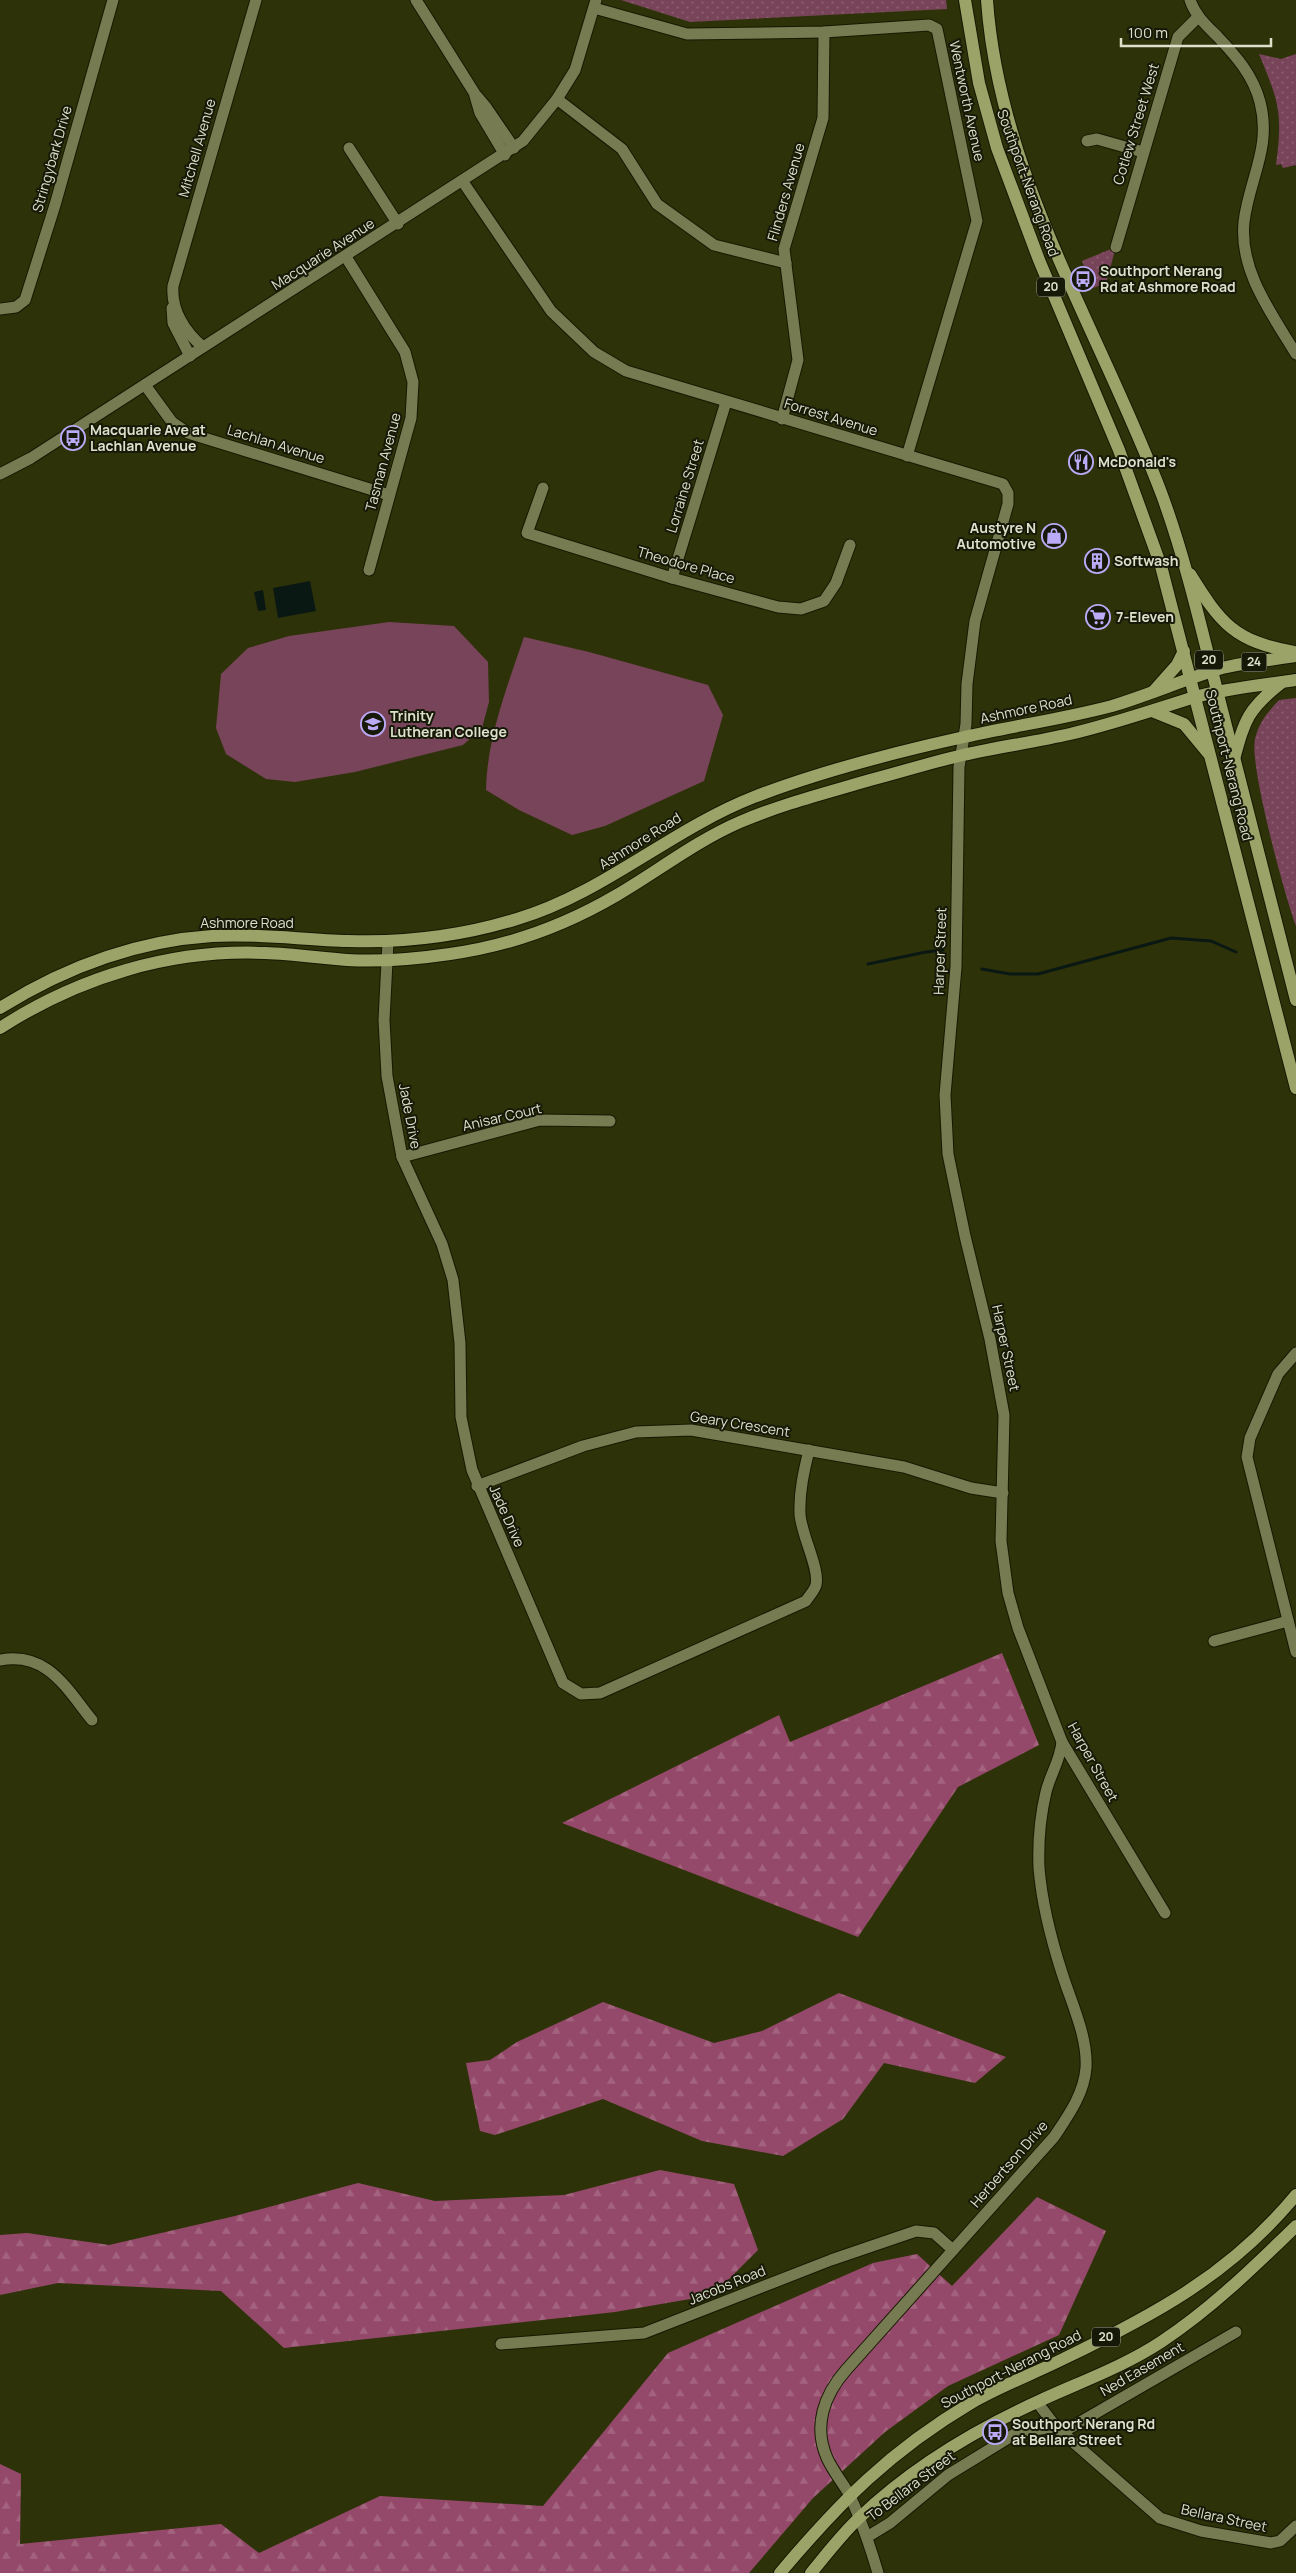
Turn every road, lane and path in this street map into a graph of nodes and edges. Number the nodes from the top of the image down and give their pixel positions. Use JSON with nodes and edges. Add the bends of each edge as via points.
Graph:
{"nodes":[{"id":1,"x":113,"y":0,"type":"edge"},
{"id":2,"x":256,"y":0,"type":"edge"},
{"id":3,"x":416,"y":0,"type":"edge"},
{"id":4,"x":965,"y":0,"type":"edge"},
{"id":5,"x":987,"y":0,"type":"edge"},
{"id":6,"x":1190,"y":0,"type":"edge"},
{"id":7,"x":595,"y":4,"type":"edge"},
{"id":8,"x":1198,"y":17,"type":"junction"},
{"id":9,"x":824,"y":32,"type":"junction"},
{"id":10,"x":557,"y":99,"type":"junction"},
{"id":11,"x":1087,"y":141,"type":"dead end"},
{"id":12,"x":349,"y":148,"type":"dead end"},
{"id":13,"x":509,"y":152,"type":"junction"},
{"id":14,"x":1143,"y":152,"type":"junction"},
{"id":15,"x":463,"y":182,"type":"junction"},
{"id":16,"x":398,"y":224,"type":"junction"},
{"id":17,"x":1116,"y":247,"type":"dead end"},
{"id":18,"x":346,"y":257,"type":"junction"},
{"id":19,"x":786,"y":263,"type":"junction"},
{"id":20,"x":174,"y":304,"type":"junction"},
{"id":21,"x":0,"y":309,"type":"edge"},
{"id":22,"x":203,"y":347,"type":"junction"},
{"id":23,"x":1296,"y":354,"type":"edge"},
{"id":24,"x":190,"y":356,"type":"junction"},
{"id":25,"x":145,"y":385,"type":"junction"},
{"id":26,"x":726,"y":402,"type":"junction"},
{"id":27,"x":782,"y":419,"type":"junction"},
{"id":28,"x":907,"y":456,"type":"junction"},
{"id":29,"x":0,"y":474,"type":"edge"},
{"id":30,"x":543,"y":488,"type":"dead end"},
{"id":31,"x":389,"y":494,"type":"junction"},
{"id":32,"x":850,"y":545,"type":"dead end"},
{"id":33,"x":1182,"y":561,"type":"junction"},
{"id":34,"x":369,"y":570,"type":"dead end"},
{"id":35,"x":672,"y":578,"type":"junction"},
{"id":36,"x":1184,"y":651,"type":"junction"},
{"id":37,"x":1296,"y":654,"type":"edge"},
{"id":38,"x":1212,"y":671,"type":"junction"},
{"id":39,"x":1191,"y":679,"type":"junction"},
{"id":40,"x":1290,"y":681,"type":"edge"},
{"id":41,"x":1153,"y":692,"type":"junction"},
{"id":42,"x":1217,"y":692,"type":"junction"},
{"id":43,"x":1196,"y":697,"type":"junction"},
{"id":44,"x":1152,"y":712,"type":"junction"},
{"id":45,"x":964,"y":737,"type":"junction"},
{"id":46,"x":961,"y":755,"type":"junction"},
{"id":47,"x":1212,"y":758,"type":"junction"},
{"id":48,"x":1234,"y":760,"type":"junction"},
{"id":49,"x":388,"y":942,"type":"junction"},
{"id":50,"x":388,"y":960,"type":"junction"},
{"id":51,"x":1296,"y":1000,"type":"edge"},
{"id":52,"x":0,"y":1008,"type":"edge"},
{"id":53,"x":0,"y":1028,"type":"edge"},
{"id":54,"x":1296,"y":1088,"type":"edge"},
{"id":55,"x":610,"y":1121,"type":"dead end"},
{"id":56,"x":402,"y":1157,"type":"junction"},
{"id":57,"x":1296,"y":1353,"type":"edge"},
{"id":58,"x":809,"y":1450,"type":"junction"},
{"id":59,"x":478,"y":1486,"type":"junction"},
{"id":60,"x":1003,"y":1493,"type":"junction"},
{"id":61,"x":1288,"y":1621,"type":"junction"},
{"id":62,"x":1214,"y":1641,"type":"dead end"},
{"id":63,"x":1296,"y":1652,"type":"edge"},
{"id":64,"x":0,"y":1660,"type":"edge"},
{"id":65,"x":92,"y":1720,"type":"dead end"},
{"id":66,"x":1062,"y":1742,"type":"junction"},
{"id":67,"x":1165,"y":1913,"type":"dead end"},
{"id":68,"x":1296,"y":2195,"type":"edge"},
{"id":69,"x":1296,"y":2226,"type":"edge"},
{"id":70,"x":953,"y":2250,"type":"junction"},
{"id":71,"x":1236,"y":2332,"type":"dead end"},
{"id":72,"x":501,"y":2344,"type":"dead end"},
{"id":73,"x":1037,"y":2402,"type":"junction"},
{"id":74,"x":1059,"y":2430,"type":"junction"},
{"id":75,"x":849,"y":2495,"type":"junction"},
{"id":76,"x":858,"y":2518,"type":"junction"},
{"id":77,"x":1296,"y":2526,"type":"edge"},
{"id":78,"x":867,"y":2537,"type":"junction"},
{"id":79,"x":780,"y":2573,"type":"edge"},
{"id":80,"x":811,"y":2573,"type":"edge"},
{"id":81,"x":878,"y":2573,"type":"edge"}],
"edges":[{"from":1,"to":21,"type":"street","name":"Stringybark Drive","via":[[25,300],[16,307]]},
{"from":2,"to":20,"type":"street","name":"Mitchell Avenue","via":[[174,279]]},
{"from":3,"to":13,"type":"street","via":[[475,94],[480,113]]},
{"from":4,"to":36,"type":"main road","name":"Southport-Nerang Road","number":"20","via":[[979,83],[997,148],[1039,260],[1136,493],[1162,566]]},
{"from":5,"to":33,"type":"main road","name":"Southport-Nerang Road","number":"20","via":[[997,76],[1021,162],[1162,496]]},
{"from":6,"to":8,"type":"street"},
{"from":7,"to":9,"type":"street","name":"Wentworth Avenue","via":[[687,34]]},
{"from":7,"to":10,"type":"street","name":"Macquarie Avenue","via":[[575,70]]},
{"from":8,"to":14,"type":"street","name":"Cotlew Street West","via":[[1178,37]]},
{"from":8,"to":23,"type":"street","via":[[1242,63],[1258,96],[1263,115],[1264,143],[1246,211],[1244,243],[1249,268],[1259,291]]},
{"from":9,"to":19,"type":"street","name":"Flinders Avenue","via":[[823,118],[784,249]]},
{"from":9,"to":28,"type":"street","name":"Wentworth Avenue","via":[[929,25],[937,29],[977,221]]},
{"from":10,"to":13,"type":"street","name":"Macquarie Avenue","via":[[524,141]]},
{"from":10,"to":19,"type":"street","via":[[622,149],[657,204],[714,245]]},
{"from":11,"to":14,"type":"street","via":[[1097,139]]},
{"from":12,"to":16,"type":"street"},
{"from":13,"to":15,"type":"street","name":"Macquarie Avenue"},
{"from":14,"to":17,"type":"street","name":"Cotlew Street West"},
{"from":15,"to":16,"type":"street","name":"Macquarie Avenue"},
{"from":15,"to":26,"type":"street","name":"Forrest Avenue","via":[[551,311],[594,352],[626,371]]},
{"from":16,"to":18,"type":"street","name":"Macquarie Avenue"},
{"from":18,"to":22,"type":"street","name":"Macquarie Avenue"},
{"from":18,"to":31,"type":"street","name":"Tasman Avenue","via":[[405,352],[413,382],[411,418]]},
{"from":19,"to":27,"type":"street","name":"Flinders Avenue","via":[[798,360]]},
{"from":20,"to":22,"type":"street","name":"Mitchell Avenue","via":[[189,332]]},
{"from":20,"to":24,"type":"street","name":"Mitchell Avenue","via":[[173,322]]},
{"from":22,"to":24,"type":"street","name":"Macquarie Avenue"},
{"from":24,"to":25,"type":"street","name":"Macquarie Avenue"},
{"from":25,"to":29,"type":"street","name":"Macquarie Avenue","via":[[31,458]]},
{"from":25,"to":31,"type":"street","name":"Lachlan Avenue","via":[[172,422],[188,433]]},
{"from":26,"to":27,"type":"street","name":"Forrest Avenue"},
{"from":26,"to":35,"type":"street","name":"Lorraine Street"},
{"from":27,"to":28,"type":"street","name":"Forrest Avenue"},
{"from":28,"to":45,"type":"street","name":"Forrest Avenue","via":[[1003,484],[1008,493],[1008,504],[972,639]]},
{"from":30,"to":35,"type":"street","name":"Theodore Place","via":[[527,534]]},
{"from":31,"to":34,"type":"street","name":"Tasman Avenue"},
{"from":32,"to":35,"type":"street","name":"Theodore Place","via":[[836,583],[824,601],[801,609]]},
{"from":33,"to":37,"type":"main road","via":[[1208,603],[1236,633]]},
{"from":33,"to":38,"type":"main road","name":"Southport-Nerang Road","number":"20"},
{"from":36,"to":39,"type":"main road","name":"Southport-Nerang Road","number":"20"},
{"from":36,"to":41,"type":"main road","via":[[1177,665]]},
{"from":37,"to":38,"type":"main road","name":"Ashmore Road","number":"24"},
{"from":38,"to":39,"type":"main road","name":"Ashmore Road","number":"24"},
{"from":38,"to":42,"type":"main road","name":"Southport-Nerang Road","number":"20"},
{"from":39,"to":41,"type":"main road","name":"Ashmore Road"},
{"from":39,"to":43,"type":"main road","name":"Southport-Nerang Road","number":"20"},
{"from":40,"to":42,"type":"main road","number":"24"},
{"from":40,"to":48,"type":"main road","via":[[1262,698],[1251,710]]},
{"from":41,"to":45,"type":"main road","name":"Ashmore Road","via":[[1111,706]]},
{"from":42,"to":43,"type":"main road","number":"24"},
{"from":42,"to":48,"type":"main road","name":"Southport-Nerang Road","number":"20"},
{"from":43,"to":44,"type":"main road"},
{"from":43,"to":47,"type":"main road","name":"Southport-Nerang Road","number":"20"},
{"from":44,"to":46,"type":"main road","via":[[1064,736]]},
{"from":44,"to":47,"type":"main road","via":[[1184,724]]},
{"from":45,"to":46,"type":"street","name":"Forrest Avenue"},
{"from":45,"to":49,"type":"main road","name":"Ashmore Road","via":[[894,754],[754,797],[694,824],[622,872],[543,911],[462,933]]},
{"from":46,"to":50,"type":"main road","via":[[811,797],[740,822],[595,907],[534,933],[450,954]]},
{"from":46,"to":60,"type":"street","name":"Harper Street","via":[[956,967],[945,1095],[946,1135],[951,1174],[1000,1387],[1005,1444]]},
{"from":47,"to":54,"type":"main road","name":"Southport-Nerang Road","number":"20"},
{"from":48,"to":51,"type":"main road","name":"Southport-Nerang Road","number":"20"},
{"from":49,"to":50,"type":"street","name":"Jade Drive"},
{"from":49,"to":52,"type":"main road","name":"Ashmore Road","via":[[237,935],[174,940],[126,951],[76,968],[44,982]]},
{"from":50,"to":53,"type":"main road","via":[[266,953],[179,958],[97,979],[43,1002]]},
{"from":50,"to":56,"type":"street","name":"Jade Drive","via":[[384,1020],[387,1076]]},
{"from":55,"to":56,"type":"street","name":"Anisar Court","via":[[540,1120]]},
{"from":56,"to":59,"type":"street","name":"Jade Drive","via":[[434,1227],[453,1280],[460,1343],[461,1417]]},
{"from":57,"to":61,"type":"street","via":[[1278,1374],[1247,1451]]},
{"from":58,"to":59,"type":"street","name":"Geary Crescent","via":[[691,1430],[636,1432],[584,1446]]},
{"from":58,"to":59,"type":"street","name":"Jade Drive","via":[[800,1488],[800,1516],[817,1573],[816,1586],[806,1601],[600,1693],[581,1694],[563,1683]]},
{"from":58,"to":60,"type":"street","name":"Geary Crescent","via":[[904,1467],[971,1488]]},
{"from":60,"to":66,"type":"street","name":"Harper Street","via":[[1001,1541],[1008,1592],[1018,1628]]},
{"from":61,"to":62,"type":"street"},
{"from":61,"to":63,"type":"street"},
{"from":64,"to":65,"type":"street","via":[[22,1659],[40,1664],[55,1675]]},
{"from":66,"to":67,"type":"street","name":"Harper Street"},
{"from":66,"to":70,"type":"street","name":"Herbertson Drive","via":[[1060,1759],[1046,1791],[1039,1842],[1042,1900],[1082,2040],[1086,2068],[1070,2114],[1054,2137]]},
{"from":68,"to":75,"type":"main road","name":"Southport-Nerang Road","number":"20","via":[[1252,2242],[1208,2279],[1129,2326],[973,2402],[897,2452]]},
{"from":69,"to":73,"type":"main road","number":"20","via":[[1238,2282],[1161,2342],[1112,2369]]},
{"from":70,"to":72,"type":"street","name":"Jacobs Road","via":[[934,2233],[916,2231],[644,2332]]},
{"from":70,"to":75,"type":"street","name":"Herbertson Drive","via":[[831,2387],[821,2428],[822,2441],[827,2458]]},
{"from":71,"to":74,"type":"street","name":"Ned Easement"},
{"from":73,"to":74,"type":"street","name":"Bellara Street"},
{"from":73,"to":76,"type":"main road","number":"20","via":[[919,2470]]},
{"from":74,"to":77,"type":"street","name":"Bellara Street","via":[[1160,2518],[1201,2531],[1271,2544],[1280,2541]]},
{"from":74,"to":78,"type":"street","name":"To Bellara Street","via":[[1018,2432],[948,2475],[890,2523]]},
{"from":75,"to":76,"type":"street","name":"Herbertson Drive"},
{"from":75,"to":79,"type":"main road","name":"Southport-Nerang Road","number":"20"},
{"from":76,"to":78,"type":"street","name":"Herbertson Drive"},
{"from":76,"to":80,"type":"main road","number":"20"},
{"from":78,"to":81,"type":"street","name":"Herbertson Drive"}]}
